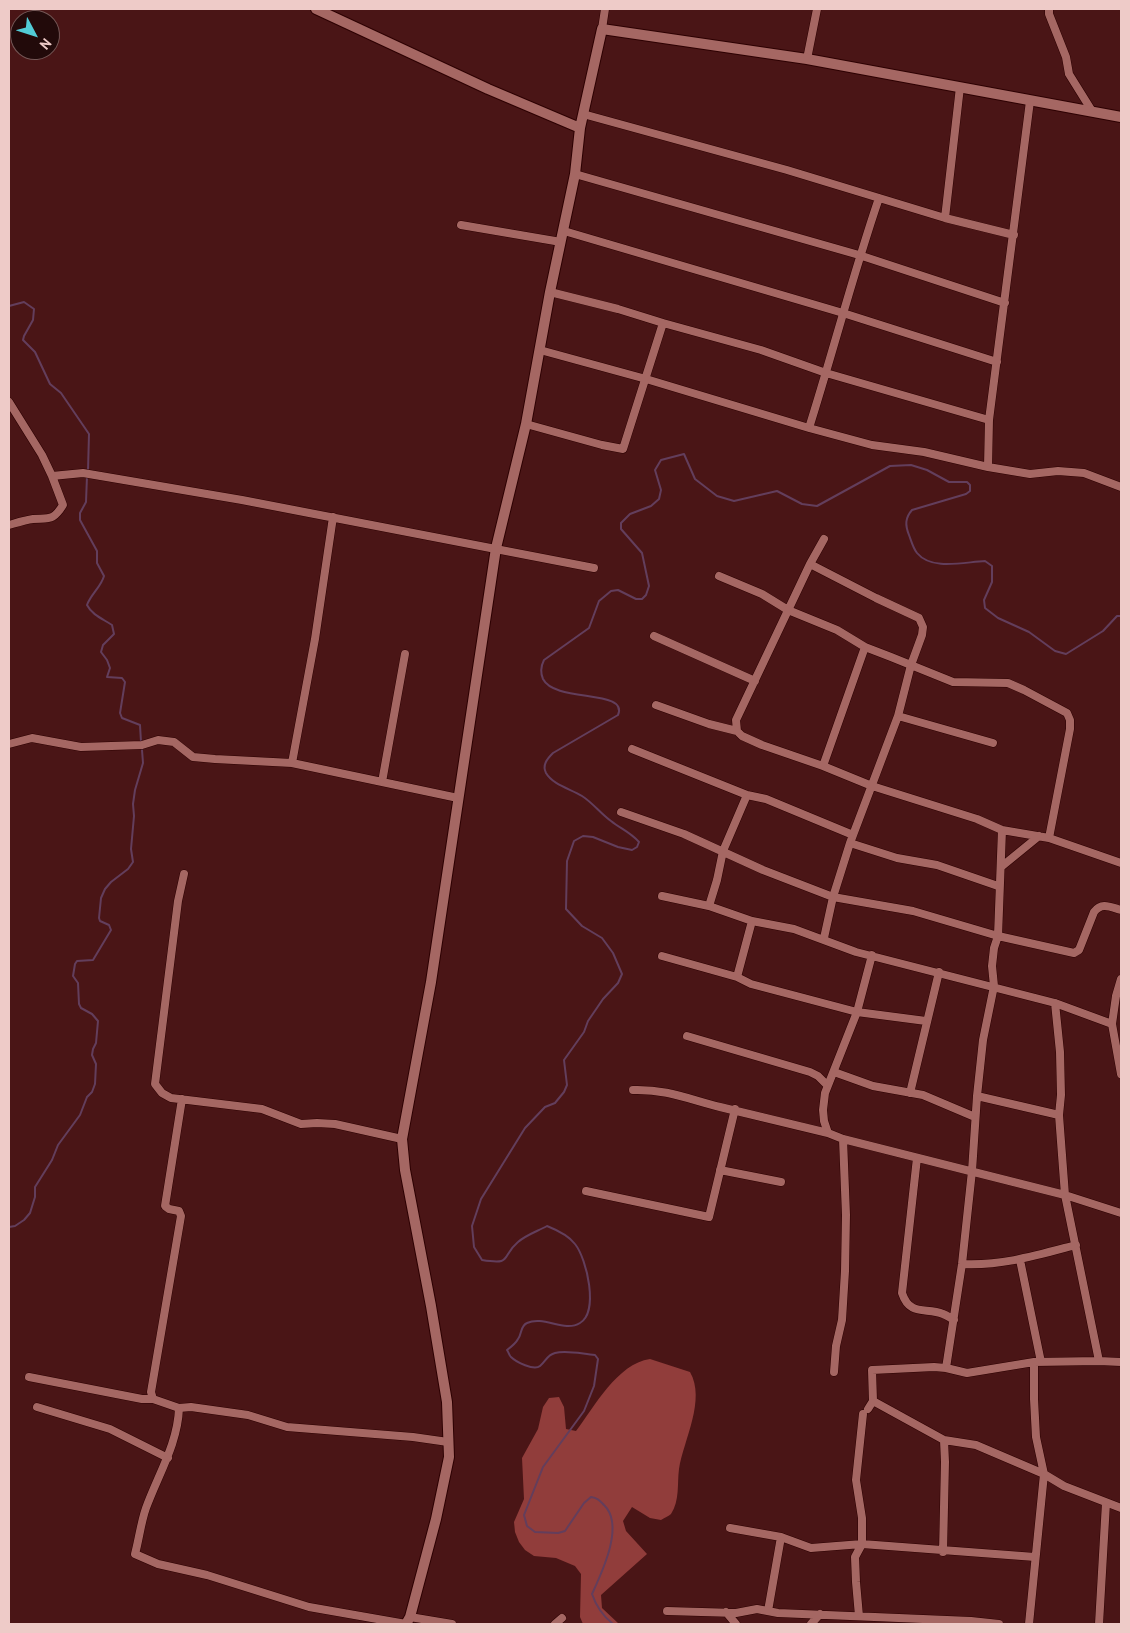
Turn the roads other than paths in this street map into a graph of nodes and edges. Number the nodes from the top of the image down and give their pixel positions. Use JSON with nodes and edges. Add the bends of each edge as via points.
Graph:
{"nodes":[{"id":1,"x":316,"y":9,"type":"edge"},
{"id":2,"x":605,"y":9,"type":"edge"},
{"id":3,"x":817,"y":9,"type":"edge"},
{"id":4,"x":1049,"y":9,"type":"edge"},
{"id":5,"x":602,"y":29,"type":"junction"},
{"id":6,"x":807,"y":59,"type":"junction"},
{"id":7,"x":960,"y":86,"type":"junction"},
{"id":8,"x":1030,"y":101,"type":"junction"},
{"id":9,"x":1092,"y":111,"type":"junction"},
{"id":10,"x":582,"y":114,"type":"junction"},
{"id":11,"x":1121,"y":117,"type":"edge"},
{"id":12,"x":580,"y":128,"type":"junction"},
{"id":13,"x":575,"y":174,"type":"junction"},
{"id":14,"x":879,"y":198,"type":"junction"},
{"id":15,"x":945,"y":218,"type":"junction"},
{"id":16,"x":461,"y":224,"type":"dead end"},
{"id":17,"x":564,"y":231,"type":"junction"},
{"id":18,"x":1014,"y":235,"type":"junction"},
{"id":19,"x":561,"y":242,"type":"junction"},
{"id":20,"x":859,"y":255,"type":"junction"},
{"id":21,"x":550,"y":292,"type":"junction"},
{"id":22,"x":1005,"y":302,"type":"junction"},
{"id":23,"x":843,"y":313,"type":"junction"},
{"id":24,"x":663,"y":324,"type":"junction"},
{"id":25,"x":540,"y":350,"type":"junction"},
{"id":26,"x":997,"y":362,"type":"junction"},
{"id":27,"x":826,"y":373,"type":"junction"},
{"id":28,"x":646,"y":379,"type":"junction"},
{"id":29,"x":9,"y":402,"type":"edge"},
{"id":30,"x":989,"y":420,"type":"junction"},
{"id":31,"x":526,"y":424,"type":"junction"},
{"id":32,"x":809,"y":428,"type":"junction"},
{"id":33,"x":988,"y":467,"type":"junction"},
{"id":34,"x":52,"y":476,"type":"junction"},
{"id":35,"x":1121,"y":486,"type":"edge"},
{"id":36,"x":333,"y":517,"type":"junction"},
{"id":37,"x":9,"y":526,"type":"edge"},
{"id":38,"x":824,"y":539,"type":"dead end"},
{"id":39,"x":496,"y":548,"type":"junction"},
{"id":40,"x":810,"y":564,"type":"junction"},
{"id":41,"x":594,"y":568,"type":"dead end"},
{"id":42,"x":719,"y":576,"type":"dead end"},
{"id":43,"x":788,"y":610,"type":"junction"},
{"id":44,"x":654,"y":636,"type":"dead end"},
{"id":45,"x":865,"y":647,"type":"junction"},
{"id":46,"x":405,"y":654,"type":"dead end"},
{"id":47,"x":911,"y":665,"type":"junction"},
{"id":48,"x":754,"y":681,"type":"junction"},
{"id":49,"x":656,"y":705,"type":"dead end"},
{"id":50,"x":898,"y":716,"type":"junction"},
{"id":51,"x":737,"y":731,"type":"junction"},
{"id":52,"x":993,"y":743,"type":"dead end"},
{"id":53,"x":9,"y":744,"type":"edge"},
{"id":54,"x":632,"y":749,"type":"dead end"},
{"id":55,"x":292,"y":763,"type":"junction"},
{"id":56,"x":823,"y":766,"type":"junction"},
{"id":57,"x":382,"y":782,"type":"junction"},
{"id":58,"x":872,"y":786,"type":"junction"},
{"id":59,"x":747,"y":795,"type":"junction"},
{"id":60,"x":458,"y":798,"type":"junction"},
{"id":61,"x":621,"y":812,"type":"dead end"},
{"id":62,"x":1002,"y":830,"type":"junction"},
{"id":63,"x":853,"y":835,"type":"junction"},
{"id":64,"x":1039,"y":836,"type":"junction"},
{"id":65,"x":1049,"y":838,"type":"junction"},
{"id":66,"x":850,"y":843,"type":"junction"},
{"id":67,"x":723,"y":851,"type":"junction"},
{"id":68,"x":1121,"y":863,"type":"edge"},
{"id":69,"x":1001,"y":868,"type":"junction"},
{"id":70,"x":184,"y":874,"type":"dead end"},
{"id":71,"x":998,"y":886,"type":"junction"},
{"id":72,"x":662,"y":896,"type":"dead end"},
{"id":73,"x":833,"y":897,"type":"junction"},
{"id":74,"x":709,"y":906,"type":"junction"},
{"id":75,"x":1121,"y":910,"type":"edge"},
{"id":76,"x":752,"y":921,"type":"junction"},
{"id":77,"x":998,"y":936,"type":"junction"},
{"id":78,"x":824,"y":938,"type":"junction"},
{"id":79,"x":872,"y":955,"type":"junction"},
{"id":80,"x":662,"y":956,"type":"dead end"},
{"id":81,"x":939,"y":972,"type":"junction"},
{"id":82,"x":737,"y":977,"type":"junction"},
{"id":83,"x":1121,"y":979,"type":"edge"},
{"id":84,"x":994,"y":986,"type":"junction"},
{"id":85,"x":1055,"y":1003,"type":"junction"},
{"id":86,"x":857,"y":1012,"type":"junction"},
{"id":87,"x":926,"y":1021,"type":"junction"},
{"id":88,"x":1112,"y":1024,"type":"junction"},
{"id":89,"x":687,"y":1036,"type":"dead end"},
{"id":90,"x":834,"y":1072,"type":"junction"},
{"id":91,"x":1121,"y":1074,"type":"edge"},
{"id":92,"x":827,"y":1085,"type":"junction"},
{"id":93,"x":633,"y":1090,"type":"dead end"},
{"id":94,"x":910,"y":1094,"type":"junction"},
{"id":95,"x":977,"y":1096,"type":"junction"},
{"id":96,"x":182,"y":1099,"type":"junction"},
{"id":97,"x":735,"y":1109,"type":"junction"},
{"id":98,"x":1059,"y":1115,"type":"junction"},
{"id":99,"x":975,"y":1117,"type":"junction"},
{"id":100,"x":828,"y":1133,"type":"junction"},
{"id":101,"x":843,"y":1139,"type":"junction"},
{"id":102,"x":402,"y":1140,"type":"junction"},
{"id":103,"x":917,"y":1158,"type":"junction"},
{"id":104,"x":720,"y":1170,"type":"junction"},
{"id":105,"x":972,"y":1171,"type":"junction"},
{"id":106,"x":781,"y":1182,"type":"dead end"},
{"id":107,"x":586,"y":1190,"type":"dead end"},
{"id":108,"x":1065,"y":1195,"type":"junction"},
{"id":109,"x":1121,"y":1213,"type":"edge"},
{"id":110,"x":1076,"y":1245,"type":"junction"},
{"id":111,"x":1020,"y":1260,"type":"junction"},
{"id":112,"x":962,"y":1264,"type":"junction"},
{"id":113,"x":954,"y":1320,"type":"junction"},
{"id":114,"x":1099,"y":1361,"type":"junction"},
{"id":115,"x":1038,"y":1362,"type":"junction"},
{"id":116,"x":1121,"y":1362,"type":"edge"},
{"id":117,"x":946,"y":1368,"type":"junction"},
{"id":118,"x":834,"y":1372,"type":"dead end"},
{"id":119,"x":29,"y":1377,"type":"dead end"},
{"id":120,"x":154,"y":1399,"type":"junction"},
{"id":121,"x":873,"y":1401,"type":"junction"},
{"id":122,"x":37,"y":1407,"type":"dead end"},
{"id":123,"x":179,"y":1408,"type":"junction"},
{"id":124,"x":944,"y":1440,"type":"junction"},
{"id":125,"x":448,"y":1442,"type":"junction"},
{"id":126,"x":168,"y":1458,"type":"junction"},
{"id":127,"x":1044,"y":1474,"type":"junction"},
{"id":128,"x":1106,"y":1503,"type":"junction"},
{"id":129,"x":1121,"y":1508,"type":"edge"},
{"id":130,"x":730,"y":1528,"type":"dead end"},
{"id":131,"x":781,"y":1537,"type":"junction"},
{"id":132,"x":862,"y":1544,"type":"junction"},
{"id":133,"x":942,"y":1552,"type":"junction"},
{"id":134,"x":1035,"y":1557,"type":"junction"},
{"id":135,"x":667,"y":1611,"type":"dead end"},
{"id":136,"x":768,"y":1611,"type":"junction"},
{"id":137,"x":726,"y":1612,"type":"junction"},
{"id":138,"x":820,"y":1614,"type":"junction"},
{"id":139,"x":562,"y":1618,"type":"dead end"},
{"id":140,"x":862,"y":1618,"type":"edge"},
{"id":141,"x":407,"y":1622,"type":"edge"},
{"id":142,"x":452,"y":1624,"type":"edge"},
{"id":143,"x":555,"y":1624,"type":"edge"},
{"id":144,"x":736,"y":1624,"type":"edge"},
{"id":145,"x":811,"y":1624,"type":"edge"},
{"id":146,"x":851,"y":1624,"type":"edge"},
{"id":147,"x":999,"y":1624,"type":"edge"},
{"id":148,"x":1029,"y":1624,"type":"edge"},
{"id":149,"x":1099,"y":1624,"type":"edge"}],
"edges":[{"from":1,"to":12,"type":"street"},
{"from":2,"to":5,"type":"street"},
{"from":3,"to":6,"type":"street"},
{"from":4,"to":9,"type":"street","via":[[1069,74]]},
{"from":5,"to":6,"type":"street"},
{"from":5,"to":10,"type":"street"},
{"from":6,"to":7,"type":"street"},
{"from":7,"to":8,"type":"street"},
{"from":7,"to":15,"type":"street"},
{"from":8,"to":9,"type":"street"},
{"from":8,"to":18,"type":"street"},
{"from":9,"to":11,"type":"street"},
{"from":10,"to":12,"type":"street"},
{"from":10,"to":14,"type":"street"},
{"from":12,"to":13,"type":"street"},
{"from":13,"to":17,"type":"street"},
{"from":13,"to":20,"type":"street"},
{"from":14,"to":15,"type":"street"},
{"from":14,"to":20,"type":"street"},
{"from":15,"to":18,"type":"street"},
{"from":16,"to":19,"type":"street"},
{"from":17,"to":19,"type":"street"},
{"from":17,"to":23,"type":"street"},
{"from":18,"to":22,"type":"street"},
{"from":19,"to":21,"type":"street"},
{"from":20,"to":22,"type":"street"},
{"from":20,"to":23,"type":"street"},
{"from":21,"to":24,"type":"street"},
{"from":21,"to":25,"type":"street"},
{"from":22,"to":26,"type":"street"},
{"from":23,"to":26,"type":"street"},
{"from":23,"to":27,"type":"street"},
{"from":24,"to":27,"type":"street","via":[[761,350]]},
{"from":24,"to":28,"type":"street"},
{"from":25,"to":28,"type":"street"},
{"from":25,"to":31,"type":"street"},
{"from":26,"to":30,"type":"street"},
{"from":27,"to":30,"type":"street"},
{"from":27,"to":32,"type":"street"},
{"from":28,"to":31,"type":"street","via":[[623,449]]},
{"from":28,"to":32,"type":"street"},
{"from":29,"to":34,"type":"street"},
{"from":30,"to":33,"type":"street"},
{"from":31,"to":39,"type":"street"},
{"from":32,"to":33,"type":"street","via":[[872,445],[929,452]]},
{"from":33,"to":35,"type":"street","via":[[1030,474],[1058,471],[1084,474]]},
{"from":34,"to":36,"type":"street","via":[[83,473]]},
{"from":34,"to":37,"type":"street","via":[[63,505],[57,514],[45,520],[32,519]]},
{"from":36,"to":39,"type":"street"},
{"from":36,"to":55,"type":"street"},
{"from":38,"to":40,"type":"street"},
{"from":39,"to":41,"type":"street"},
{"from":39,"to":60,"type":"street"},
{"from":40,"to":43,"type":"street"},
{"from":40,"to":47,"type":"street","via":[[919,618],[922,635]]},
{"from":42,"to":43,"type":"street","via":[[762,594]]},
{"from":43,"to":45,"type":"street","via":[[837,630]]},
{"from":43,"to":48,"type":"street"},
{"from":44,"to":48,"type":"street"},
{"from":45,"to":47,"type":"street"},
{"from":45,"to":56,"type":"street"},
{"from":46,"to":57,"type":"street"},
{"from":47,"to":50,"type":"street"},
{"from":47,"to":65,"type":"street","via":[[954,682],[1008,684],[1068,713],[1070,729]]},
{"from":48,"to":51,"type":"street","via":[[736,720]]},
{"from":49,"to":51,"type":"street"},
{"from":50,"to":52,"type":"street"},
{"from":50,"to":58,"type":"street"},
{"from":51,"to":56,"type":"street","via":[[762,745]]},
{"from":53,"to":55,"type":"street","via":[[32,738],[80,747],[142,745],[158,740],[174,742],[193,757]]},
{"from":54,"to":59,"type":"street"},
{"from":55,"to":57,"type":"street"},
{"from":56,"to":58,"type":"street"},
{"from":57,"to":60,"type":"street"},
{"from":58,"to":62,"type":"street","via":[[977,818]]},
{"from":58,"to":63,"type":"street"},
{"from":59,"to":63,"type":"street","via":[[766,799]]},
{"from":59,"to":67,"type":"street"},
{"from":60,"to":102,"type":"street","via":[[431,982]]},
{"from":61,"to":67,"type":"street"},
{"from":62,"to":64,"type":"street"},
{"from":62,"to":69,"type":"street"},
{"from":63,"to":66,"type":"street"},
{"from":64,"to":65,"type":"street"},
{"from":64,"to":69,"type":"street"},
{"from":65,"to":68,"type":"street"},
{"from":66,"to":71,"type":"street","via":[[897,858],[937,865]]},
{"from":66,"to":73,"type":"street"},
{"from":67,"to":73,"type":"street"},
{"from":67,"to":74,"type":"street"},
{"from":69,"to":71,"type":"street"},
{"from":70,"to":96,"type":"street","via":[[155,1084],[162,1093]]},
{"from":71,"to":77,"type":"street"},
{"from":72,"to":74,"type":"street"},
{"from":73,"to":77,"type":"street","via":[[913,911]]},
{"from":73,"to":78,"type":"street"},
{"from":74,"to":76,"type":"street"},
{"from":75,"to":77,"type":"street","via":[[1104,905],[1098,907],[1074,953]]},
{"from":76,"to":78,"type":"street","via":[[787,926]]},
{"from":76,"to":82,"type":"street"},
{"from":77,"to":84,"type":"street","via":[[992,966]]},
{"from":78,"to":79,"type":"street"},
{"from":79,"to":81,"type":"street"},
{"from":79,"to":86,"type":"street"},
{"from":80,"to":82,"type":"street"},
{"from":81,"to":84,"type":"street"},
{"from":81,"to":87,"type":"street"},
{"from":82,"to":86,"type":"street","via":[[751,984]]},
{"from":83,"to":88,"type":"street"},
{"from":84,"to":85,"type":"street"},
{"from":84,"to":95,"type":"street","via":[[983,1040]]},
{"from":85,"to":88,"type":"street"},
{"from":85,"to":98,"type":"street","via":[[1060,1052]]},
{"from":86,"to":87,"type":"street"},
{"from":86,"to":90,"type":"street"},
{"from":87,"to":94,"type":"street"},
{"from":88,"to":91,"type":"street"},
{"from":89,"to":92,"type":"street","via":[[810,1072]]},
{"from":90,"to":92,"type":"street"},
{"from":90,"to":94,"type":"street","via":[[873,1086]]},
{"from":92,"to":100,"type":"street","via":[[823,1110]]},
{"from":93,"to":97,"type":"street","via":[[681,1094]]},
{"from":94,"to":99,"type":"street","via":[[923,1095]]},
{"from":95,"to":98,"type":"street"},
{"from":95,"to":99,"type":"street"},
{"from":96,"to":102,"type":"street","via":[[262,1109],[301,1124],[335,1124]]},
{"from":96,"to":120,"type":"street","via":[[165,1206],[179,1211],[181,1216],[151,1392]]},
{"from":97,"to":100,"type":"street"},
{"from":97,"to":104,"type":"street"},
{"from":98,"to":108,"type":"street"},
{"from":99,"to":105,"type":"street"},
{"from":100,"to":101,"type":"street"},
{"from":101,"to":103,"type":"street"},
{"from":101,"to":118,"type":"street","via":[[845,1271]]},
{"from":102,"to":125,"type":"street","via":[[446,1402]]},
{"from":103,"to":105,"type":"street"},
{"from":103,"to":113,"type":"street","via":[[902,1293],[911,1307],[942,1313]]},
{"from":104,"to":106,"type":"street"},
{"from":104,"to":107,"type":"street","via":[[709,1216]]},
{"from":105,"to":108,"type":"street"},
{"from":105,"to":112,"type":"street"},
{"from":108,"to":109,"type":"street"},
{"from":108,"to":110,"type":"street"},
{"from":110,"to":111,"type":"street"},
{"from":110,"to":114,"type":"street"},
{"from":111,"to":112,"type":"street"},
{"from":111,"to":115,"type":"street"},
{"from":112,"to":113,"type":"street"},
{"from":113,"to":117,"type":"street"},
{"from":114,"to":115,"type":"street"},
{"from":114,"to":116,"type":"street"},
{"from":115,"to":117,"type":"street","via":[[966,1373]]},
{"from":115,"to":127,"type":"street","via":[[1034,1400],[1036,1437]]},
{"from":117,"to":121,"type":"street","via":[[872,1370]]},
{"from":119,"to":120,"type":"street"},
{"from":120,"to":123,"type":"street"},
{"from":121,"to":124,"type":"street"},
{"from":121,"to":132,"type":"street","via":[[865,1411],[856,1480]]},
{"from":122,"to":126,"type":"street","via":[[110,1430]]},
{"from":123,"to":125,"type":"street","via":[[248,1415],[287,1427]]},
{"from":123,"to":126,"type":"street"},
{"from":124,"to":127,"type":"street","via":[[976,1445]]},
{"from":124,"to":133,"type":"street"},
{"from":125,"to":141,"type":"street","via":[[449,1456],[436,1519]]},
{"from":126,"to":141,"type":"street","via":[[145,1509],[135,1554],[158,1564],[207,1575],[309,1607]]},
{"from":127,"to":128,"type":"street"},
{"from":127,"to":134,"type":"street"},
{"from":128,"to":129,"type":"street"},
{"from":128,"to":149,"type":"street"},
{"from":130,"to":131,"type":"street"},
{"from":131,"to":132,"type":"street","via":[[811,1548]]},
{"from":131,"to":136,"type":"street"},
{"from":132,"to":133,"type":"street"},
{"from":132,"to":140,"type":"street","via":[[856,1557],[856,1582]]},
{"from":133,"to":134,"type":"street"},
{"from":134,"to":148,"type":"street"},
{"from":135,"to":137,"type":"street"},
{"from":136,"to":137,"type":"street"},
{"from":136,"to":138,"type":"street"},
{"from":137,"to":144,"type":"street"},
{"from":138,"to":140,"type":"street"},
{"from":138,"to":145,"type":"street"},
{"from":139,"to":143,"type":"street"},
{"from":140,"to":146,"type":"street"},
{"from":140,"to":147,"type":"street"},
{"from":141,"to":142,"type":"street"}]}
